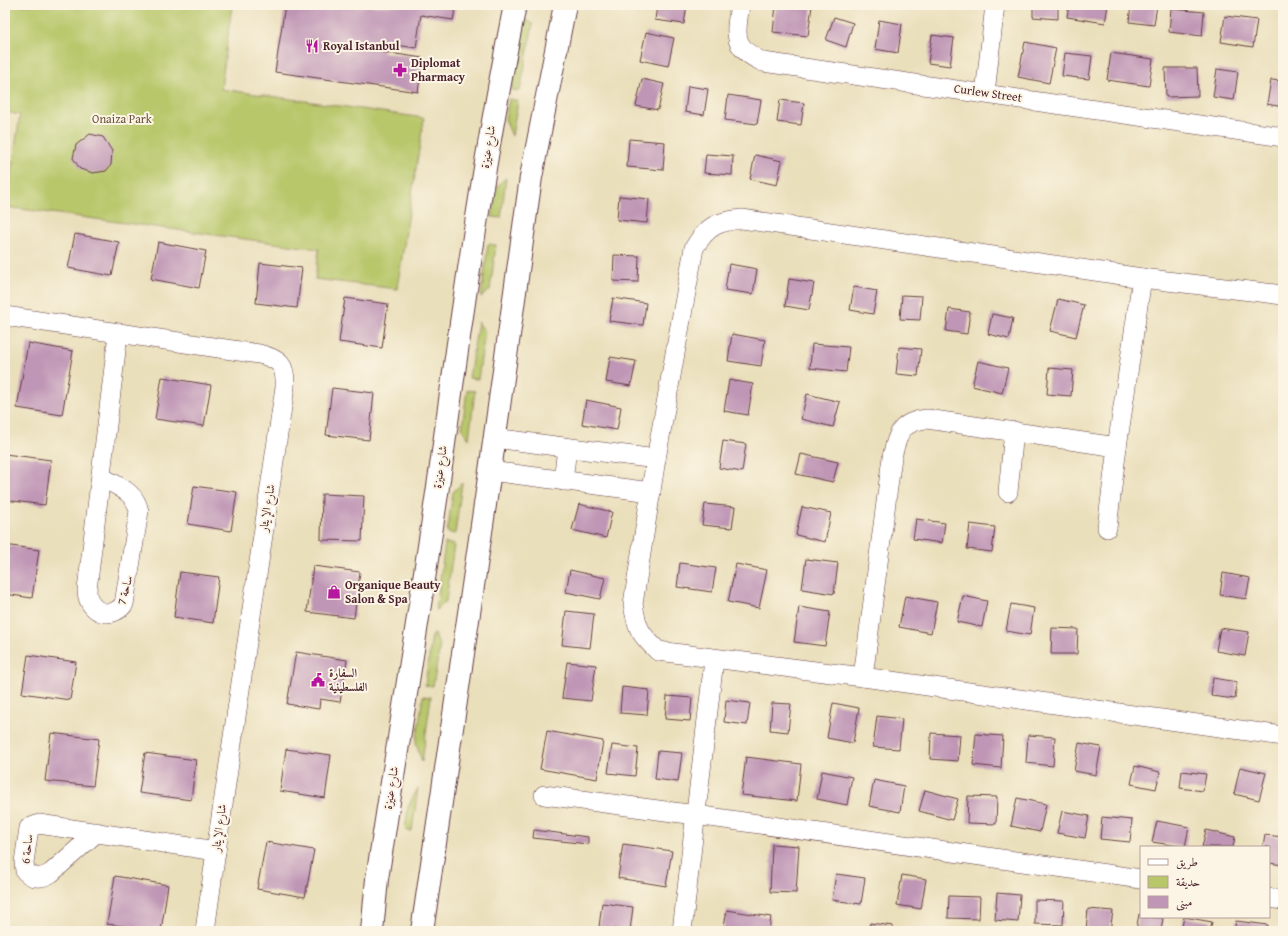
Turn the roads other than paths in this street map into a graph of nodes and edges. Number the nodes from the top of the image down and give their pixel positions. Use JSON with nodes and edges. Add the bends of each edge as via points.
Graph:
{"nodes":[{"id":1,"x":515,"y":5,"type":"edge"},
{"id":2,"x":565,"y":5,"type":"edge"},
{"id":3,"x":740,"y":5,"type":"edge"},
{"id":4,"x":995,"y":5,"type":"edge"},
{"id":5,"x":985,"y":93,"type":"junction"},
{"id":6,"x":1283,"y":136,"type":"edge"},
{"id":7,"x":1142,"y":278,"type":"junction"},
{"id":8,"x":1283,"y":295,"type":"edge"},
{"id":9,"x":5,"y":316,"type":"edge"},
{"id":10,"x":118,"y":334,"type":"junction"},
{"id":11,"x":1014,"y":431,"type":"junction"},
{"id":12,"x":494,"y":438,"type":"junction"},
{"id":13,"x":1117,"y":447,"type":"junction"},
{"id":14,"x":567,"y":448,"type":"junction"},
{"id":15,"x":656,"y":459,"type":"junction"},
{"id":16,"x":490,"y":471,"type":"junction"},
{"id":17,"x":101,"y":477,"type":"junction"},
{"id":18,"x":563,"y":481,"type":"junction"},
{"id":19,"x":652,"y":492,"type":"junction"},
{"id":20,"x":1008,"y":492,"type":"dead end"},
{"id":21,"x":1107,"y":528,"type":"dead end"},
{"id":22,"x":714,"y":660,"type":"junction"},
{"id":23,"x":862,"y":677,"type":"junction"},
{"id":24,"x":1283,"y":736,"type":"edge"},
{"id":25,"x":544,"y":795,"type":"dead end"},
{"id":26,"x":696,"y":815,"type":"junction"},
{"id":27,"x":97,"y":832,"type":"dead end"},
{"id":28,"x":216,"y":851,"type":"junction"},
{"id":29,"x":1140,"y":880,"type":"edge"},
{"id":30,"x":428,"y":892,"type":"junction"},
{"id":31,"x":1270,"y":898,"type":"edge"},
{"id":32,"x":1283,"y":900,"type":"edge"},
{"id":33,"x":206,"y":931,"type":"edge"},
{"id":34,"x":372,"y":931,"type":"edge"},
{"id":35,"x":422,"y":931,"type":"edge"},
{"id":36,"x":430,"y":931,"type":"edge"},
{"id":37,"x":682,"y":931,"type":"edge"}],
"edges":[{"from":1,"to":34,"type":"highway","name":"شارع عنيزة","via":[[478,204],[441,465],[377,879]]},
{"from":2,"to":12,"type":"highway","via":[[531,177]]},
{"from":3,"to":5,"type":"street","name":"Curlew Street","via":[[737,26],[741,48],[763,62]]},
{"from":4,"to":5,"type":"street"},
{"from":5,"to":6,"type":"street","name":"Curlew Street"},
{"from":7,"to":8,"type":"street"},
{"from":7,"to":13,"type":"street"},
{"from":7,"to":15,"type":"street","via":[[742,219],[725,220],[701,236],[694,248]]},
{"from":9,"to":10,"type":"street","name":"شارع الإيثار"},
{"from":10,"to":17,"type":"street","name":"ساحة 7"},
{"from":10,"to":28,"type":"street","name":"شارع الإيثار","via":[[259,354],[272,357],[285,370],[285,387]]},
{"from":11,"to":13,"type":"street"},
{"from":11,"to":20,"type":"street"},
{"from":11,"to":23,"type":"street","via":[[927,419],[913,420],[903,426],[892,457]]},
{"from":12,"to":14,"type":"street"},
{"from":12,"to":16,"type":"highway"},
{"from":13,"to":21,"type":"street"},
{"from":14,"to":15,"type":"street"},
{"from":14,"to":18,"type":"street"},
{"from":15,"to":19,"type":"street"},
{"from":16,"to":18,"type":"street"},
{"from":16,"to":30,"type":"highway"},
{"from":17,"to":17,"type":"street","name":"ساحة 7","via":[[87,598],[92,607],[105,613],[112,613],[124,604],[139,511],[133,496]]},
{"from":18,"to":19,"type":"street"},
{"from":19,"to":22,"type":"street","via":[[633,604],[636,623],[641,634],[658,651]]},
{"from":22,"to":23,"type":"street"},
{"from":22,"to":26,"type":"street"},
{"from":23,"to":24,"type":"street"},
{"from":25,"to":26,"type":"street"},
{"from":26,"to":29,"type":"street"},
{"from":26,"to":37,"type":"street"},
{"from":27,"to":28,"type":"street"},
{"from":28,"to":33,"type":"street","name":"شارع الإيثار"},
{"from":30,"to":35,"type":"highway"},
{"from":30,"to":36,"type":"highway"},
{"from":31,"to":32,"type":"street"}]}
